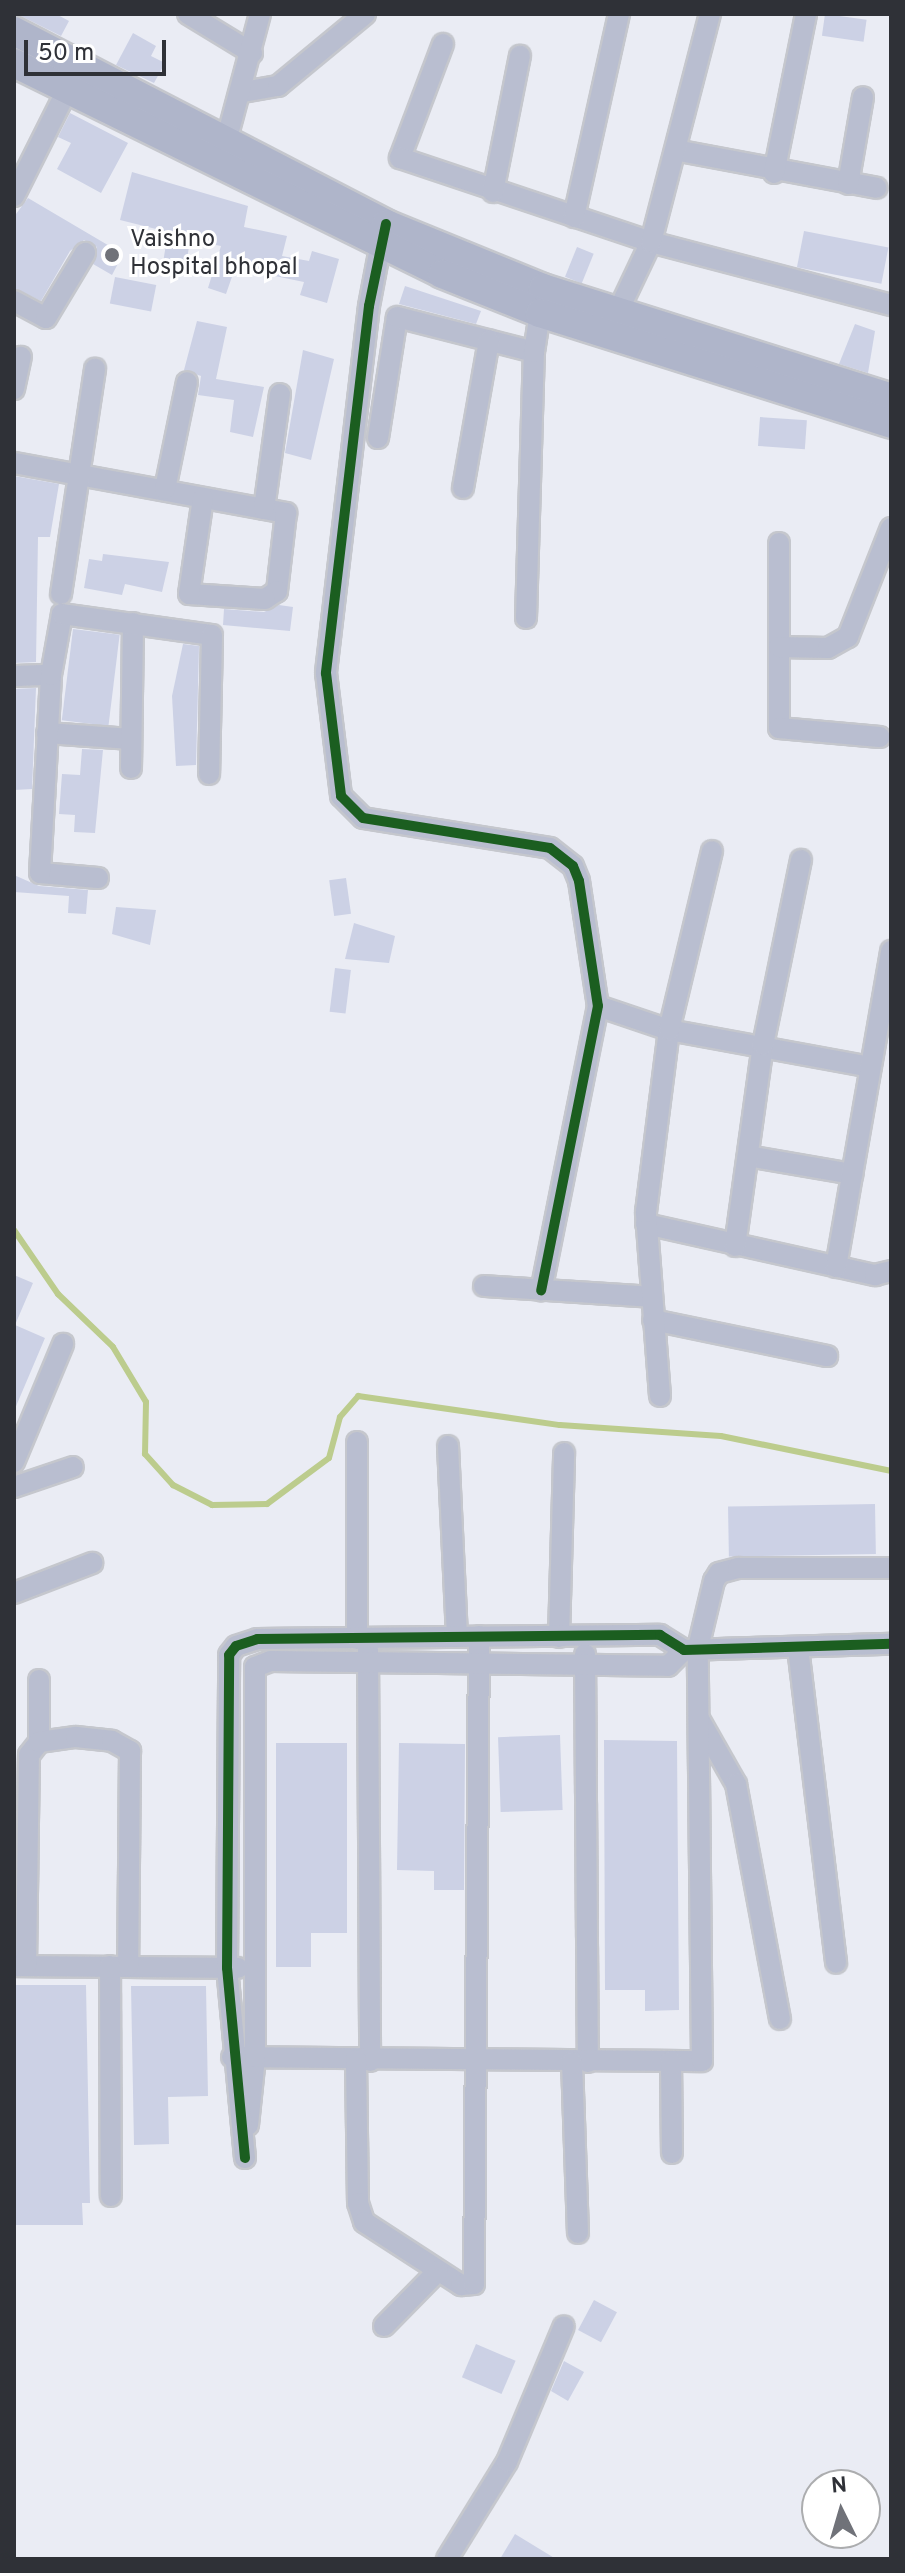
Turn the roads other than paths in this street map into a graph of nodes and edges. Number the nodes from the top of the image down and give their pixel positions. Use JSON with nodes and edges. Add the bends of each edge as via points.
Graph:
{"nodes":[{"id":1,"x":188,"y":14,"type":"edge"},
{"id":2,"x":260,"y":14,"type":"edge"},
{"id":3,"x":365,"y":14,"type":"edge"},
{"id":4,"x":619,"y":14,"type":"edge"},
{"id":5,"x":710,"y":14,"type":"edge"},
{"id":6,"x":806,"y":14,"type":"edge"},
{"id":7,"x":14,"y":31,"type":"edge"},
{"id":8,"x":443,"y":44,"type":"dead end"},
{"id":9,"x":252,"y":53,"type":"junction"},
{"id":10,"x":520,"y":56,"type":"dead end"},
{"id":11,"x":14,"y":63,"type":"edge"},
{"id":12,"x":81,"y":63,"type":"junction"},
{"id":13,"x":68,"y":89,"type":"junction"},
{"id":14,"x":243,"y":92,"type":"junction"},
{"id":15,"x":863,"y":97,"type":"dead end"},
{"id":16,"x":228,"y":137,"type":"junction"},
{"id":17,"x":680,"y":151,"type":"junction"},
{"id":18,"x":219,"y":165,"type":"junction"},
{"id":19,"x":774,"y":173,"type":"junction"},
{"id":20,"x":848,"y":184,"type":"junction"},
{"id":21,"x":877,"y":188,"type":"dead end"},
{"id":22,"x":493,"y":192,"type":"junction"},
{"id":23,"x":14,"y":196,"type":"edge"},
{"id":24,"x":574,"y":217,"type":"junction"},
{"id":25,"x":382,"y":235,"type":"junction"},
{"id":26,"x":651,"y":242,"type":"junction"},
{"id":27,"x":85,"y":253,"type":"dead end"},
{"id":28,"x":542,"y":300,"type":"junction"},
{"id":29,"x":14,"y":301,"type":"edge"},
{"id":30,"x":891,"y":305,"type":"edge"},
{"id":31,"x":613,"y":322,"type":"junction"},
{"id":32,"x":489,"y":340,"type":"junction"},
{"id":33,"x":534,"y":352,"type":"junction"},
{"id":34,"x":21,"y":357,"type":"dead end"},
{"id":35,"x":95,"y":369,"type":"dead end"},
{"id":36,"x":187,"y":382,"type":"dead end"},
{"id":37,"x":14,"y":389,"type":"edge"},
{"id":38,"x":280,"y":394,"type":"dead end"},
{"id":39,"x":891,"y":398,"type":"edge"},
{"id":40,"x":891,"y":424,"type":"edge"},
{"id":41,"x":378,"y":438,"type":"dead end"},
{"id":42,"x":14,"y":463,"type":"edge"},
{"id":43,"x":75,"y":474,"type":"junction"},
{"id":44,"x":463,"y":488,"type":"dead end"},
{"id":45,"x":165,"y":489,"type":"junction"},
{"id":46,"x":203,"y":498,"type":"junction"},
{"id":47,"x":264,"y":509,"type":"junction"},
{"id":48,"x":891,"y":528,"type":"edge"},
{"id":49,"x":779,"y":543,"type":"dead end"},
{"id":50,"x":61,"y":594,"type":"dead end"},
{"id":51,"x":526,"y":618,"type":"dead end"},
{"id":52,"x":133,"y":623,"type":"junction"},
{"id":53,"x":779,"y":647,"type":"junction"},
{"id":54,"x":51,"y":675,"type":"junction"},
{"id":55,"x":14,"y":676,"type":"edge"},
{"id":56,"x":47,"y":733,"type":"junction"},
{"id":57,"x":880,"y":737,"type":"dead end"},
{"id":58,"x":131,"y":739,"type":"junction"},
{"id":59,"x":131,"y":768,"type":"dead end"},
{"id":60,"x":209,"y":774,"type":"dead end"},
{"id":61,"x":712,"y":851,"type":"dead end"},
{"id":62,"x":801,"y":860,"type":"dead end"},
{"id":63,"x":98,"y":878,"type":"dead end"},
{"id":64,"x":891,"y":951,"type":"edge"},
{"id":65,"x":598,"y":1006,"type":"junction"},
{"id":66,"x":669,"y":1030,"type":"junction"},
{"id":67,"x":763,"y":1045,"type":"junction"},
{"id":68,"x":871,"y":1067,"type":"junction"},
{"id":69,"x":748,"y":1156,"type":"junction"},
{"id":70,"x":852,"y":1174,"type":"junction"},
{"id":71,"x":646,"y":1224,"type":"junction"},
{"id":72,"x":735,"y":1246,"type":"junction"},
{"id":73,"x":836,"y":1267,"type":"junction"},
{"id":74,"x":891,"y":1271,"type":"edge"},
{"id":75,"x":484,"y":1286,"type":"dead end"},
{"id":76,"x":541,"y":1290,"type":"junction"},
{"id":77,"x":652,"y":1297,"type":"junction"},
{"id":78,"x":653,"y":1320,"type":"junction"},
{"id":79,"x":63,"y":1344,"type":"dead end"},
{"id":80,"x":827,"y":1356,"type":"dead end"},
{"id":81,"x":660,"y":1396,"type":"dead end"},
{"id":82,"x":24,"y":1409,"type":"edge"},
{"id":83,"x":357,"y":1442,"type":"dead end"},
{"id":84,"x":448,"y":1446,"type":"dead end"},
{"id":85,"x":564,"y":1453,"type":"dead end"},
{"id":86,"x":14,"y":1462,"type":"edge"},
{"id":87,"x":73,"y":1467,"type":"dead end"},
{"id":88,"x":14,"y":1487,"type":"edge"},
{"id":89,"x":92,"y":1563,"type":"dead end"},
{"id":90,"x":891,"y":1568,"type":"edge"},
{"id":91,"x":14,"y":1593,"type":"edge"},
{"id":92,"x":479,"y":1636,"type":"junction"},
{"id":93,"x":457,"y":1637,"type":"junction"},
{"id":94,"x":559,"y":1637,"type":"junction"},
{"id":95,"x":362,"y":1638,"type":"junction"},
{"id":96,"x":585,"y":1638,"type":"junction"},
{"id":97,"x":891,"y":1644,"type":"edge"},
{"id":98,"x":236,"y":1646,"type":"junction"},
{"id":99,"x":798,"y":1648,"type":"junction"},
{"id":100,"x":691,"y":1649,"type":"junction"},
{"id":101,"x":367,"y":1664,"type":"junction"},
{"id":102,"x":479,"y":1664,"type":"junction"},
{"id":103,"x":585,"y":1666,"type":"junction"},
{"id":104,"x":255,"y":1667,"type":"junction"},
{"id":105,"x":39,"y":1680,"type":"dead end"},
{"id":106,"x":699,"y":1719,"type":"junction"},
{"id":107,"x":39,"y":1742,"type":"junction"},
{"id":108,"x":836,"y":1963,"type":"dead end"},
{"id":109,"x":20,"y":1966,"type":"edge"},
{"id":110,"x":119,"y":1966,"type":"junction"},
{"id":111,"x":227,"y":1968,"type":"junction"},
{"id":112,"x":252,"y":1969,"type":"junction"},
{"id":113,"x":780,"y":2019,"type":"dead end"},
{"id":114,"x":232,"y":2057,"type":"junction"},
{"id":115,"x":255,"y":2057,"type":"junction"},
{"id":116,"x":363,"y":2060,"type":"junction"},
{"id":117,"x":671,"y":2061,"type":"junction"},
{"id":118,"x":479,"y":2062,"type":"junction"},
{"id":119,"x":580,"y":2062,"type":"junction"},
{"id":120,"x":672,"y":2153,"type":"dead end"},
{"id":121,"x":111,"y":2196,"type":"dead end"},
{"id":122,"x":578,"y":2233,"type":"dead end"},
{"id":123,"x":438,"y":2271,"type":"junction"},
{"id":124,"x":384,"y":2326,"type":"dead end"},
{"id":125,"x":564,"y":2326,"type":"dead end"},
{"id":126,"x":447,"y":2559,"type":"edge"}],
"edges":[{"from":1,"to":9,"type":"street"},
{"from":2,"to":9,"type":"street"},
{"from":3,"to":14,"type":"street","via":[[278,86]]},
{"from":4,"to":24,"type":"street"},
{"from":5,"to":17,"type":"street"},
{"from":6,"to":19,"type":"street"},
{"from":7,"to":12,"type":"street"},
{"from":8,"to":22,"type":"street","via":[[400,158]]},
{"from":9,"to":14,"type":"street"},
{"from":10,"to":22,"type":"street"},
{"from":11,"to":13,"type":"street"},
{"from":12,"to":13,"type":"street"},
{"from":12,"to":16,"type":"street"},
{"from":13,"to":18,"type":"street"},
{"from":13,"to":23,"type":"street"},
{"from":14,"to":16,"type":"street"},
{"from":15,"to":20,"type":"street"},
{"from":16,"to":18,"type":"street"},
{"from":16,"to":25,"type":"street"},
{"from":17,"to":19,"type":"street"},
{"from":17,"to":26,"type":"street"},
{"from":18,"to":25,"type":"street"},
{"from":19,"to":20,"type":"street"},
{"from":20,"to":21,"type":"street"},
{"from":22,"to":24,"type":"street"},
{"from":24,"to":26,"type":"street"},
{"from":25,"to":28,"type":"street"},
{"from":25,"to":65,"type":"street","via":[[326,673],[341,796],[363,818],[535,843],[562,857],[579,881]]},
{"from":26,"to":30,"type":"street"},
{"from":26,"to":31,"type":"street"},
{"from":27,"to":29,"type":"street","via":[[46,318]]},
{"from":28,"to":31,"type":"street"},
{"from":28,"to":33,"type":"street"},
{"from":31,"to":39,"type":"street"},
{"from":31,"to":40,"type":"street"},
{"from":32,"to":33,"type":"street"},
{"from":32,"to":41,"type":"street","via":[[397,317]]},
{"from":32,"to":44,"type":"street"},
{"from":33,"to":51,"type":"street"},
{"from":34,"to":37,"type":"street"},
{"from":35,"to":43,"type":"street"},
{"from":36,"to":45,"type":"street"},
{"from":38,"to":47,"type":"street"},
{"from":42,"to":43,"type":"street"},
{"from":43,"to":45,"type":"street"},
{"from":43,"to":50,"type":"street"},
{"from":45,"to":46,"type":"street"},
{"from":46,"to":47,"type":"street"},
{"from":46,"to":47,"type":"street","via":[[189,594],[265,599],[277,591],[286,513]]},
{"from":48,"to":53,"type":"street","via":[[848,637],[828,648]]},
{"from":49,"to":53,"type":"street"},
{"from":52,"to":54,"type":"street","via":[[62,614]]},
{"from":52,"to":58,"type":"street"},
{"from":52,"to":60,"type":"street","via":[[207,633],[215,640]]},
{"from":53,"to":57,"type":"street","via":[[779,728]]},
{"from":54,"to":55,"type":"street"},
{"from":54,"to":56,"type":"street"},
{"from":56,"to":58,"type":"street"},
{"from":56,"to":63,"type":"street","via":[[40,873]]},
{"from":58,"to":59,"type":"street"},
{"from":61,"to":66,"type":"street"},
{"from":62,"to":67,"type":"street"},
{"from":64,"to":68,"type":"street"},
{"from":65,"to":66,"type":"street"},
{"from":65,"to":76,"type":"street"},
{"from":66,"to":67,"type":"street"},
{"from":66,"to":71,"type":"street"},
{"from":67,"to":68,"type":"street"},
{"from":67,"to":69,"type":"street"},
{"from":68,"to":70,"type":"street"},
{"from":69,"to":70,"type":"street"},
{"from":69,"to":72,"type":"street"},
{"from":70,"to":73,"type":"street"},
{"from":71,"to":72,"type":"street"},
{"from":71,"to":77,"type":"street"},
{"from":72,"to":73,"type":"street"},
{"from":73,"to":74,"type":"street"},
{"from":75,"to":76,"type":"street"},
{"from":76,"to":77,"type":"street"},
{"from":77,"to":78,"type":"street"},
{"from":78,"to":80,"type":"street"},
{"from":78,"to":81,"type":"street"},
{"from":79,"to":82,"type":"street"},
{"from":82,"to":86,"type":"street"},
{"from":83,"to":95,"type":"street"},
{"from":84,"to":93,"type":"street"},
{"from":85,"to":94,"type":"street"},
{"from":87,"to":88,"type":"street"},
{"from":89,"to":91,"type":"street"},
{"from":90,"to":100,"type":"street","via":[[726,1570],[714,1581]]},
{"from":92,"to":93,"type":"street"},
{"from":92,"to":94,"type":"street"},
{"from":92,"to":102,"type":"street"},
{"from":93,"to":95,"type":"street"},
{"from":94,"to":96,"type":"street"},
{"from":95,"to":98,"type":"street","via":[[257,1639]]},
{"from":95,"to":101,"type":"street"},
{"from":96,"to":100,"type":"street","via":[[660,1635]]},
{"from":96,"to":103,"type":"street"},
{"from":97,"to":99,"type":"street"},
{"from":98,"to":104,"type":"street"},
{"from":98,"to":111,"type":"street","via":[[229,1655]]},
{"from":99,"to":100,"type":"street"},
{"from":99,"to":108,"type":"street"},
{"from":100,"to":103,"type":"street","via":[[668,1666]]},
{"from":100,"to":106,"type":"street"},
{"from":101,"to":102,"type":"street"},
{"from":101,"to":104,"type":"street","via":[[271,1661]]},
{"from":101,"to":116,"type":"street"},
{"from":102,"to":103,"type":"street"},
{"from":102,"to":118,"type":"street"},
{"from":103,"to":119,"type":"street"},
{"from":104,"to":112,"type":"street"},
{"from":105,"to":107,"type":"street"},
{"from":106,"to":113,"type":"street","via":[[736,1784]]},
{"from":106,"to":117,"type":"street","via":[[702,2061]]},
{"from":107,"to":109,"type":"street","via":[[29,1755]]},
{"from":107,"to":110,"type":"street","via":[[100,1740],[130,1751]]},
{"from":109,"to":110,"type":"street"},
{"from":110,"to":111,"type":"street"},
{"from":110,"to":121,"type":"street"},
{"from":111,"to":112,"type":"street"},
{"from":111,"to":114,"type":"street"},
{"from":112,"to":115,"type":"street"},
{"from":114,"to":115,"type":"street"},
{"from":114,"to":115,"type":"street","via":[[245,2158]]},
{"from":115,"to":116,"type":"street"},
{"from":116,"to":118,"type":"street"},
{"from":116,"to":123,"type":"street","via":[[360,2212],[373,2230]]},
{"from":117,"to":119,"type":"street"},
{"from":117,"to":120,"type":"street"},
{"from":118,"to":119,"type":"street"},
{"from":118,"to":123,"type":"street","via":[[478,2274],[468,2287]]},
{"from":119,"to":122,"type":"street"},
{"from":123,"to":124,"type":"street"},
{"from":125,"to":126,"type":"street","via":[[507,2462]]}]}
